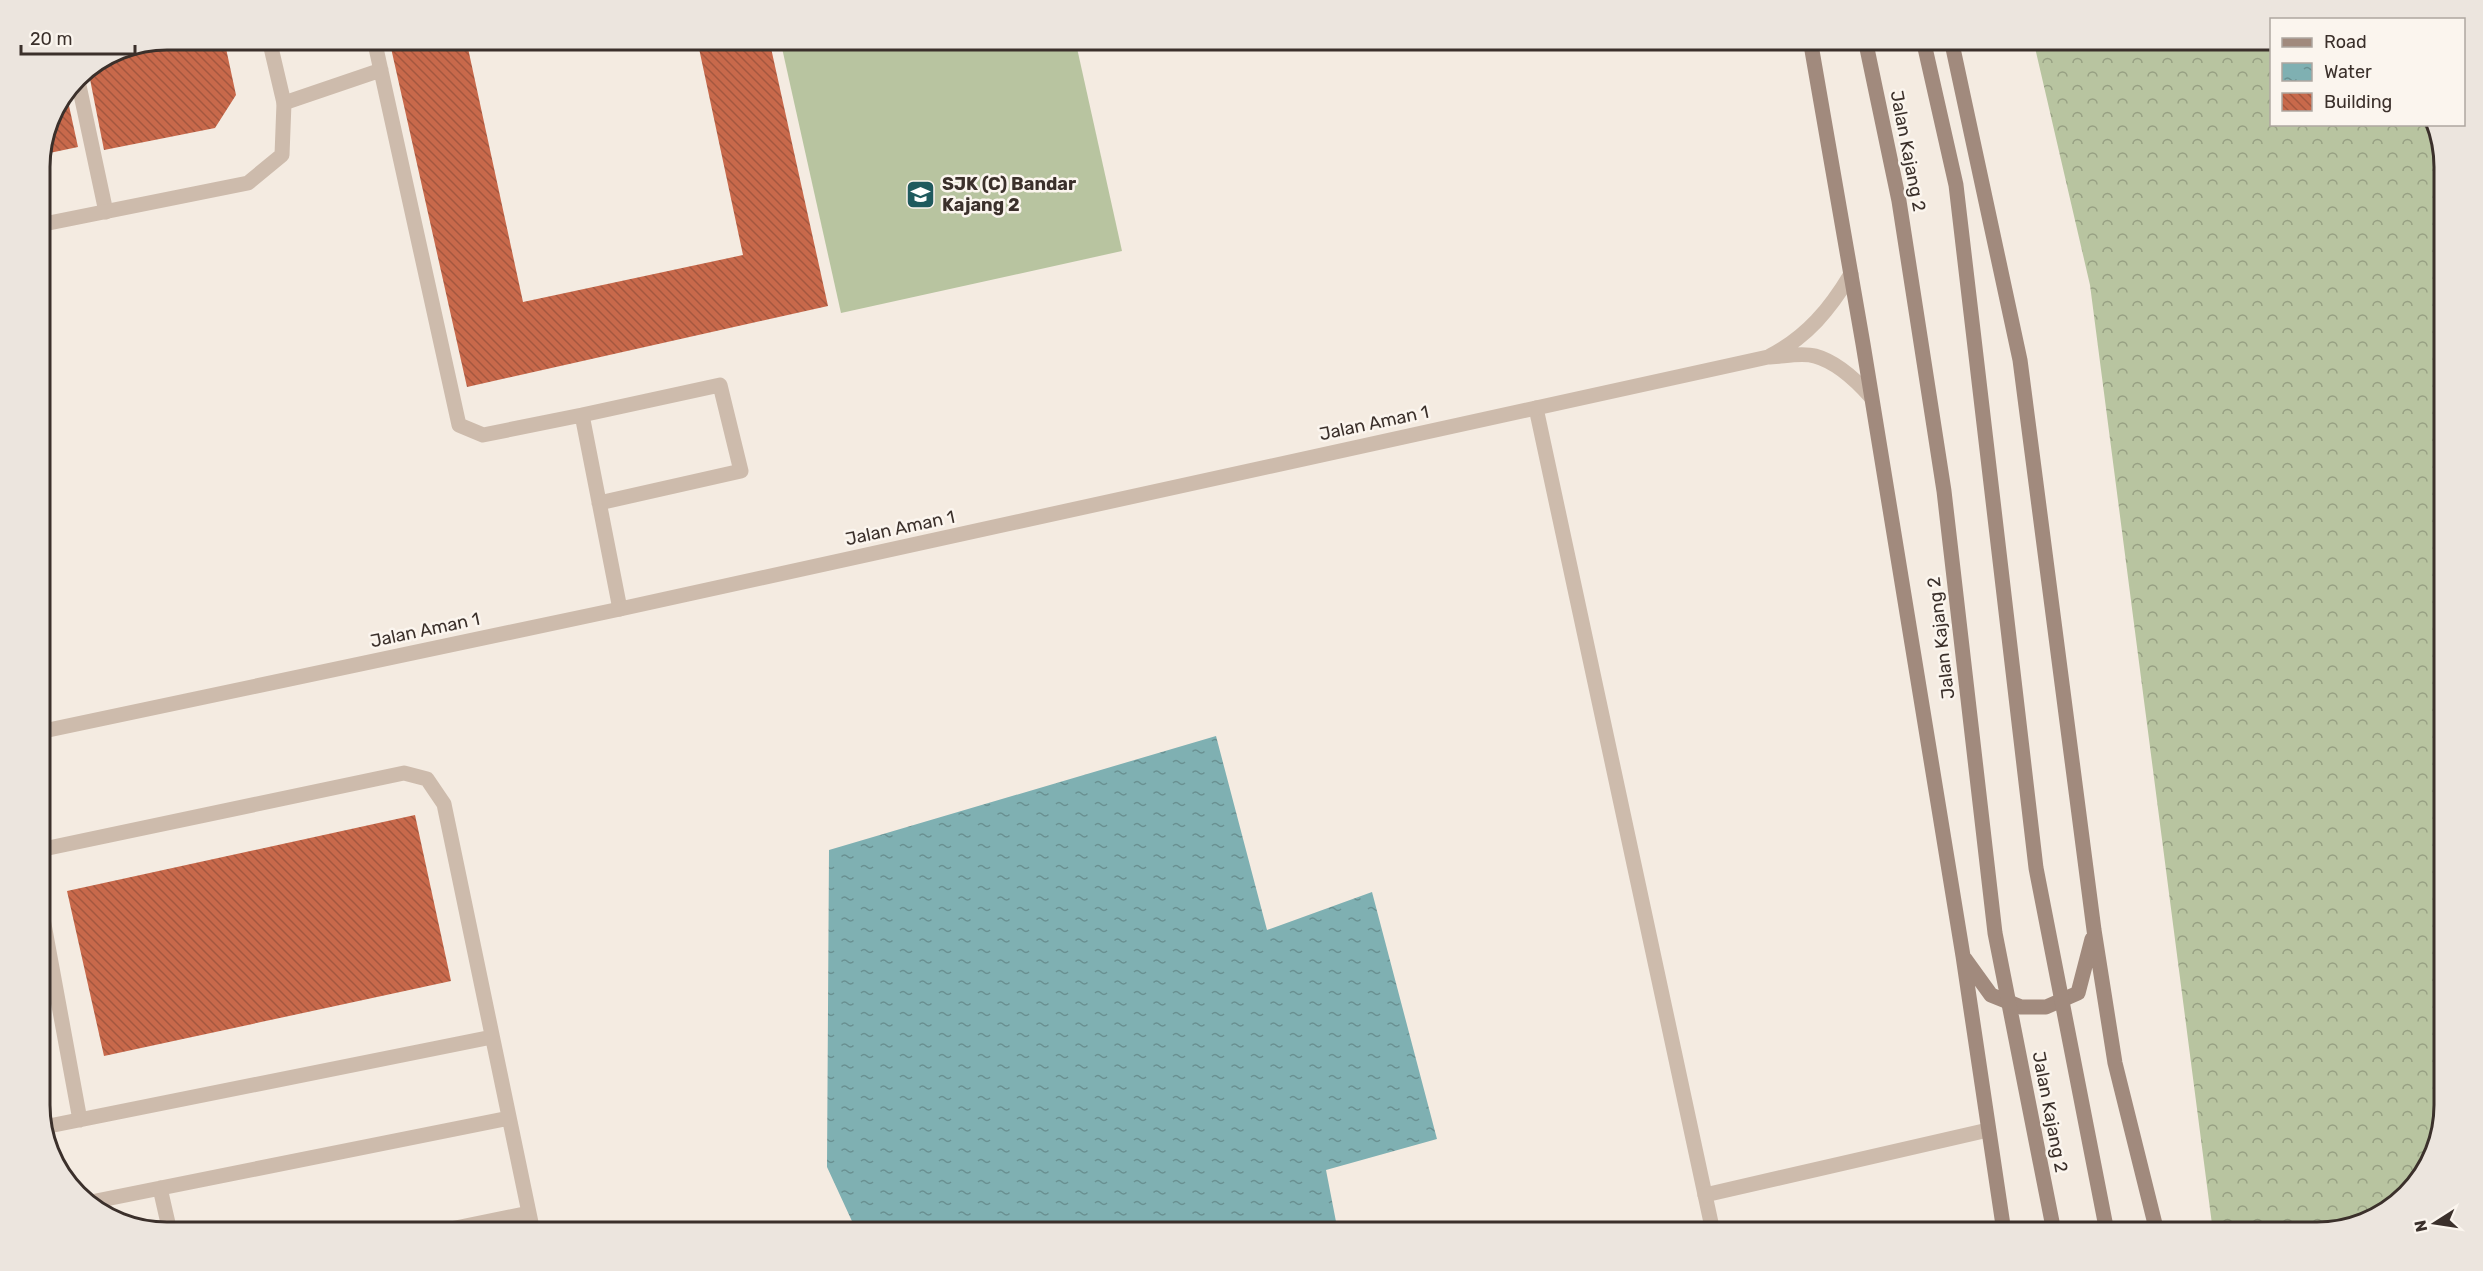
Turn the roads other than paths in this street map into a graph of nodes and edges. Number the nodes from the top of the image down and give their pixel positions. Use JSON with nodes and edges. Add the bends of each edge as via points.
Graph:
{"nodes":[{"id":1,"x":272,"y":50,"type":"edge"},
{"id":2,"x":376,"y":50,"type":"edge"},
{"id":3,"x":1812,"y":50,"type":"edge"},
{"id":4,"x":1867,"y":50,"type":"edge"},
{"id":5,"x":1926,"y":50,"type":"edge"},
{"id":6,"x":1953,"y":50,"type":"edge"},
{"id":7,"x":381,"y":70,"type":"junction"},
{"id":8,"x":80,"y":88,"type":"edge"},
{"id":9,"x":284,"y":103,"type":"junction"},
{"id":10,"x":106,"y":212,"type":"junction"},
{"id":11,"x":50,"y":223,"type":"edge"},
{"id":12,"x":1851,"y":274,"type":"junction"},
{"id":13,"x":1768,"y":357,"type":"junction"},
{"id":14,"x":1871,"y":397,"type":"junction"},
{"id":15,"x":1536,"y":408,"type":"junction"},
{"id":16,"x":582,"y":415,"type":"junction"},
{"id":17,"x":599,"y":503,"type":"junction"},
{"id":18,"x":620,"y":609,"type":"junction"},
{"id":19,"x":50,"y":730,"type":"edge"},
{"id":20,"x":50,"y":847,"type":"edge"},
{"id":21,"x":2094,"y":930,"type":"junction"},
{"id":22,"x":1963,"y":956,"type":"junction"},
{"id":23,"x":50,"y":957,"type":"edge"},
{"id":24,"x":492,"y":1036,"type":"junction"},
{"id":25,"x":509,"y":1118,"type":"junction"},
{"id":26,"x":80,"y":1120,"type":"junction"},
{"id":27,"x":52,"y":1125,"type":"edge"},
{"id":28,"x":1988,"y":1130,"type":"junction"},
{"id":29,"x":160,"y":1188,"type":"junction"},
{"id":30,"x":1705,"y":1195,"type":"junction"},
{"id":31,"x":100,"y":1200,"type":"edge"},
{"id":32,"x":529,"y":1213,"type":"junction"},
{"id":33,"x":168,"y":1222,"type":"edge"},
{"id":34,"x":485,"y":1222,"type":"edge"},
{"id":35,"x":531,"y":1222,"type":"edge"},
{"id":36,"x":1711,"y":1222,"type":"edge"},
{"id":37,"x":2002,"y":1222,"type":"edge"},
{"id":38,"x":2052,"y":1222,"type":"edge"},
{"id":39,"x":2105,"y":1222,"type":"edge"},
{"id":40,"x":2155,"y":1222,"type":"edge"}],
"edges":[{"from":1,"to":9,"type":"street"},
{"from":2,"to":7,"type":"street"},
{"from":3,"to":12,"type":"main road"},
{"from":4,"to":38,"type":"main road","name":"Jalan Kajang 2","bridge":true,"via":[[1899,201],[1944,491],[1995,933]]},
{"from":5,"to":39,"type":"main road","name":"Jalan Kajang 2","bridge":true,"via":[[1956,184],[2036,868]]},
{"from":6,"to":21,"type":"main road","via":[[2020,360]]},
{"from":7,"to":9,"type":"street"},
{"from":7,"to":16,"type":"street","via":[[459,425],[483,435]]},
{"from":8,"to":10,"type":"street"},
{"from":9,"to":10,"type":"street","via":[[282,155],[248,183]]},
{"from":10,"to":11,"type":"street"},
{"from":12,"to":13,"type":"street","via":[[1811,328]]},
{"from":12,"to":14,"type":"main road"},
{"from":13,"to":14,"type":"street","via":[[1814,355],[1839,367]]},
{"from":13,"to":15,"type":"street","name":"Jalan Aman 1"},
{"from":14,"to":22,"type":"main road"},
{"from":15,"to":18,"type":"street","name":"Jalan Aman 1"},
{"from":15,"to":30,"type":"street"},
{"from":16,"to":17,"type":"street"},
{"from":16,"to":17,"type":"street","via":[[720,385],[741,471]]},
{"from":17,"to":18,"type":"street"},
{"from":18,"to":19,"type":"street","name":"Jalan Aman 1"},
{"from":20,"to":24,"type":"street","via":[[404,773],[427,779],[444,804]]},
{"from":21,"to":22,"type":"main road","via":[[2078,993],[2046,1006],[2021,1007],[1991,995]]},
{"from":21,"to":40,"type":"main road","via":[[2115,1063]]},
{"from":22,"to":28,"type":"main road"},
{"from":23,"to":26,"type":"street"},
{"from":24,"to":25,"type":"street"},
{"from":24,"to":26,"type":"street"},
{"from":25,"to":29,"type":"street"},
{"from":25,"to":32,"type":"street"},
{"from":26,"to":27,"type":"street"},
{"from":28,"to":30,"type":"street"},
{"from":28,"to":37,"type":"main road"},
{"from":29,"to":31,"type":"street"},
{"from":29,"to":33,"type":"street"},
{"from":30,"to":36,"type":"street"},
{"from":32,"to":34,"type":"street"},
{"from":32,"to":35,"type":"street"}]}
